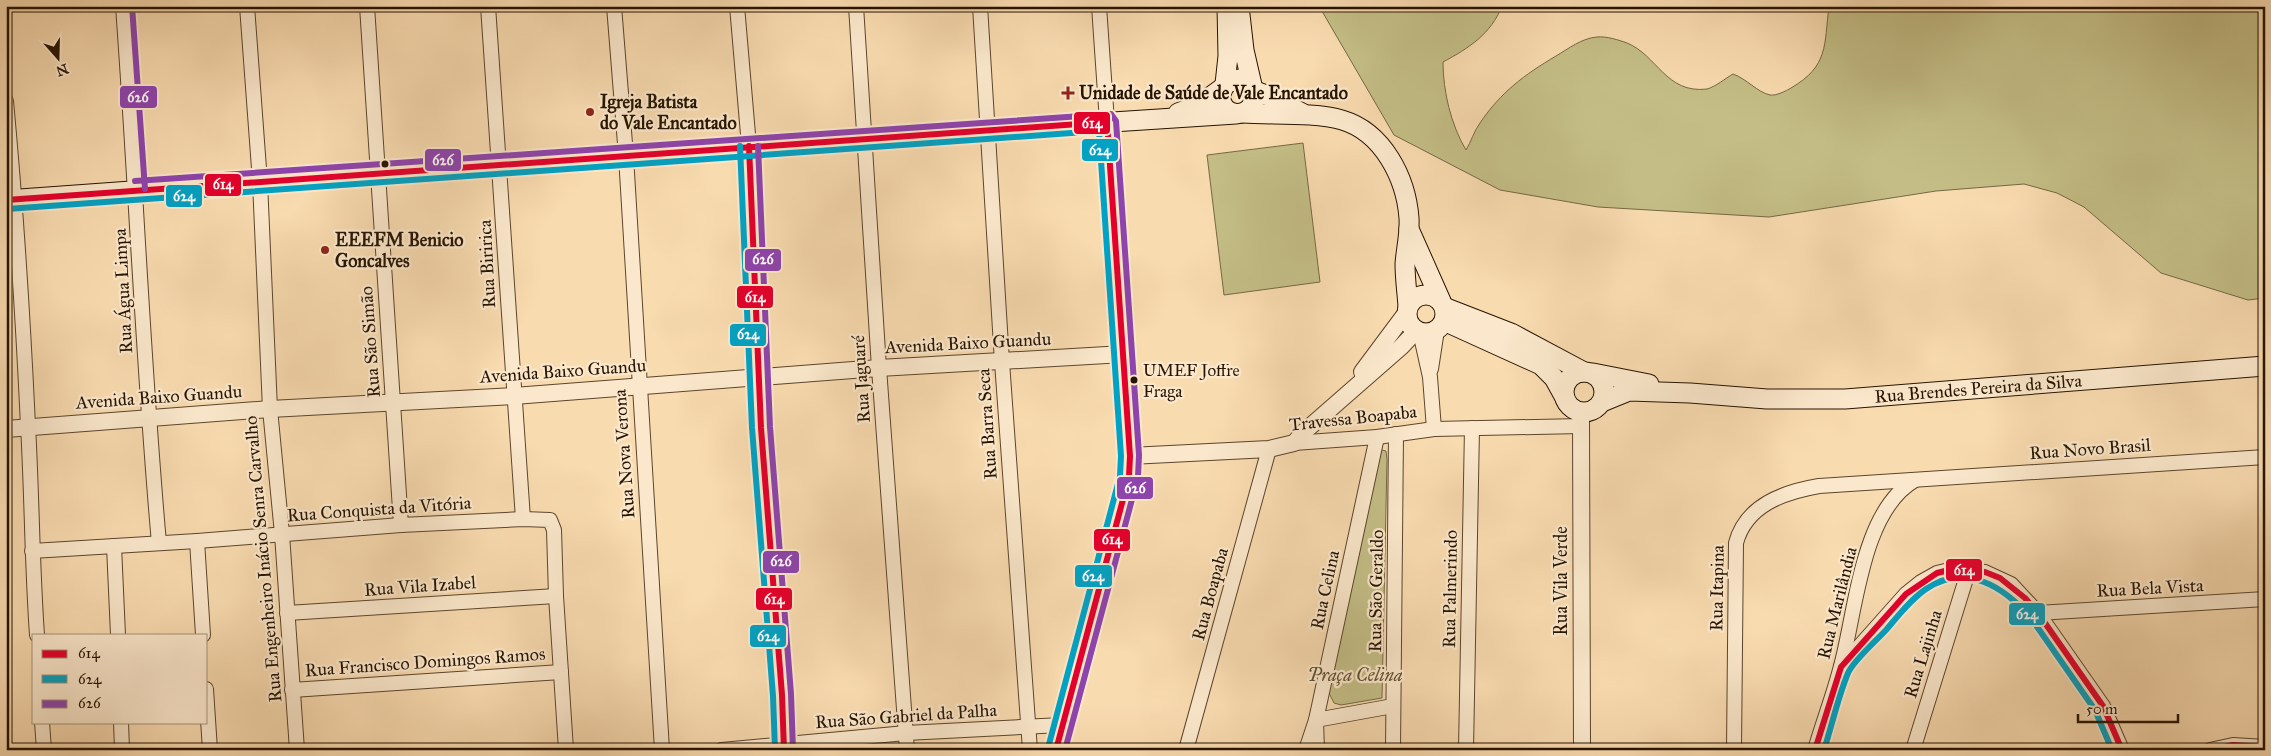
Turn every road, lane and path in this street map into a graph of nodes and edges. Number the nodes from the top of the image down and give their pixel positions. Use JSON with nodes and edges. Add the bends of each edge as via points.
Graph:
{"nodes":[{"id":1,"x":123,"y":6,"type":"edge"},
{"id":2,"x":247,"y":6,"type":"edge"},
{"id":3,"x":367,"y":6,"type":"edge"},
{"id":4,"x":488,"y":6,"type":"edge"},
{"id":5,"x":614,"y":6,"type":"edge"},
{"id":6,"x":737,"y":6,"type":"edge"},
{"id":7,"x":856,"y":6,"type":"edge"},
{"id":8,"x":980,"y":6,"type":"edge"},
{"id":9,"x":1099,"y":6,"type":"edge"},
{"id":10,"x":1227,"y":6,"type":"edge"},
{"id":11,"x":1239,"y":6,"type":"edge"},
{"id":12,"x":1223,"y":86,"type":"junction"},
{"id":13,"x":1253,"y":88,"type":"junction"},
{"id":14,"x":6,"y":101,"type":"edge"},
{"id":15,"x":1240,"y":114,"type":"junction"},
{"id":16,"x":1318,"y":117,"type":"junction"},
{"id":17,"x":1160,"y":119,"type":"junction"},
{"id":18,"x":1107,"y":122,"type":"junction"},
{"id":19,"x":989,"y":130,"type":"junction"},
{"id":20,"x":865,"y":138,"type":"junction"},
{"id":21,"x":749,"y":146,"type":"junction"},
{"id":22,"x":626,"y":156,"type":"junction"},
{"id":23,"x":500,"y":166,"type":"junction"},
{"id":24,"x":377,"y":174,"type":"junction"},
{"id":25,"x":260,"y":182,"type":"junction"},
{"id":26,"x":136,"y":190,"type":"junction"},
{"id":27,"x":10,"y":200,"type":"edge"},
{"id":28,"x":1409,"y":228,"type":"junction"},
{"id":29,"x":1407,"y":310,"type":"junction"},
{"id":30,"x":1430,"y":323,"type":"junction"},
{"id":31,"x":1124,"y":354,"type":"junction"},
{"id":32,"x":1002,"y":362,"type":"junction"},
{"id":33,"x":2265,"y":366,"type":"edge"},
{"id":34,"x":879,"y":368,"type":"junction"},
{"id":35,"x":1588,"y":373,"type":"junction"},
{"id":36,"x":758,"y":378,"type":"junction"},
{"id":37,"x":638,"y":386,"type":"junction"},
{"id":38,"x":1690,"y":393,"type":"junction"},
{"id":39,"x":1346,"y":394,"type":"junction"},
{"id":40,"x":514,"y":396,"type":"junction"},
{"id":41,"x":1564,"y":398,"type":"junction"},
{"id":42,"x":393,"y":402,"type":"junction"},
{"id":43,"x":1602,"y":402,"type":"junction"},
{"id":44,"x":270,"y":409,"type":"junction"},
{"id":45,"x":148,"y":418,"type":"junction"},
{"id":46,"x":1581,"y":419,"type":"junction"},
{"id":47,"x":28,"y":428,"type":"junction"},
{"id":48,"x":1472,"y":428,"type":"junction"},
{"id":49,"x":6,"y":429,"type":"edge"},
{"id":50,"x":1434,"y":429,"type":"junction"},
{"id":51,"x":1396,"y":434,"type":"junction"},
{"id":52,"x":1377,"y":437,"type":"junction"},
{"id":53,"x":1294,"y":443,"type":"junction"},
{"id":54,"x":1269,"y":449,"type":"junction"},
{"id":55,"x":1130,"y":456,"type":"junction"},
{"id":56,"x":2265,"y":457,"type":"edge"},
{"id":57,"x":1918,"y":479,"type":"junction"},
{"id":58,"x":523,"y":519,"type":"junction"},
{"id":59,"x":401,"y":525,"type":"junction"},
{"id":60,"x":282,"y":534,"type":"junction"},
{"id":61,"x":197,"y":542,"type":"junction"},
{"id":62,"x":159,"y":543,"type":"junction"},
{"id":63,"x":114,"y":546,"type":"junction"},
{"id":64,"x":31,"y":549,"type":"junction"},
{"id":65,"x":1969,"y":569,"type":"junction"},
{"id":66,"x":556,"y":596,"type":"junction"},
{"id":67,"x":2265,"y":599,"type":"edge"},
{"id":68,"x":2250,"y":601,"type":"junction"},
{"id":69,"x":2265,"y":607,"type":"edge"},
{"id":70,"x":287,"y":613,"type":"junction"},
{"id":71,"x":2038,"y":613,"type":"junction"},
{"id":72,"x":37,"y":634,"type":"edge"},
{"id":73,"x":118,"y":634,"type":"edge"},
{"id":74,"x":203,"y":634,"type":"edge"},
{"id":75,"x":1841,"y":667,"type":"junction"},
{"id":76,"x":561,"y":672,"type":"junction"},
{"id":77,"x":292,"y":690,"type":"junction"},
{"id":78,"x":1393,"y":706,"type":"junction"},
{"id":79,"x":208,"y":720,"type":"edge"},
{"id":80,"x":1316,"y":720,"type":"junction"},
{"id":81,"x":42,"y":724,"type":"edge"},
{"id":82,"x":121,"y":724,"type":"edge"},
{"id":83,"x":1028,"y":726,"type":"junction"},
{"id":84,"x":1062,"y":726,"type":"junction"},
{"id":85,"x":906,"y":733,"type":"junction"},
{"id":86,"x":784,"y":747,"type":"edge"},
{"id":87,"x":2265,"y":747,"type":"edge"},
{"id":88,"x":44,"y":750,"type":"edge"},
{"id":89,"x":122,"y":750,"type":"edge"},
{"id":90,"x":210,"y":750,"type":"edge"},
{"id":91,"x":297,"y":750,"type":"edge"},
{"id":92,"x":566,"y":750,"type":"edge"},
{"id":93,"x":662,"y":750,"type":"edge"},
{"id":94,"x":722,"y":750,"type":"edge"},
{"id":95,"x":907,"y":750,"type":"edge"},
{"id":96,"x":1030,"y":750,"type":"edge"},
{"id":97,"x":1056,"y":750,"type":"edge"},
{"id":98,"x":1186,"y":750,"type":"edge"},
{"id":99,"x":1306,"y":750,"type":"edge"},
{"id":100,"x":1317,"y":750,"type":"edge"},
{"id":101,"x":1393,"y":750,"type":"edge"},
{"id":102,"x":1466,"y":750,"type":"edge"},
{"id":103,"x":1582,"y":750,"type":"edge"},
{"id":104,"x":1734,"y":750,"type":"edge"},
{"id":105,"x":1815,"y":750,"type":"edge"},
{"id":106,"x":1913,"y":750,"type":"edge"},
{"id":107,"x":2122,"y":750,"type":"edge"},
{"id":108,"x":2210,"y":750,"type":"edge"}],
"edges":[{"from":1,"to":26,"type":"street","name":"Rua Água Limpa"},
{"from":2,"to":25,"type":"street","name":"Rua Engenheiro Inácio Senra Carvalho"},
{"from":3,"to":24,"type":"street","name":"Rua São Simão"},
{"from":4,"to":23,"type":"street","name":"Rua Biririca"},
{"from":5,"to":22,"type":"street","name":"Rua Nova Verona"},
{"from":6,"to":21,"type":"street"},
{"from":7,"to":20,"type":"street","name":"Rua Jaguaré"},
{"from":8,"to":19,"type":"street","name":"Rua Barra Seca"},
{"from":9,"to":18,"type":"street"},
{"from":10,"to":12,"type":"main road","via":[[1228,56]]},
{"from":11,"to":13,"type":"main road"},
{"from":12,"to":13,"type":"main road","via":[[1239,79]]},
{"from":12,"to":15,"type":"main road","via":[[1221,103],[1230,113]]},
{"from":12,"to":17,"type":"main road","via":[[1190,109]]},
{"from":13,"to":15,"type":"main road","via":[[1254,105]]},
{"from":13,"to":16,"type":"main road","via":[[1298,112]]},
{"from":14,"to":27,"type":"street"},
{"from":15,"to":16,"type":"main road"},
{"from":15,"to":17,"type":"main road"},
{"from":16,"to":28,"type":"main road","via":[[1356,125],[1377,141],[1398,175],[1407,206]]},
{"from":17,"to":18,"type":"main road"},
{"from":18,"to":19,"type":"main road"},
{"from":18,"to":31,"type":"street"},
{"from":19,"to":20,"type":"main road"},
{"from":19,"to":32,"type":"street","name":"Rua Barra Seca"},
{"from":20,"to":21,"type":"main road"},
{"from":20,"to":34,"type":"street","name":"Rua Jaguaré"},
{"from":21,"to":22,"type":"main road"},
{"from":21,"to":36,"type":"street"},
{"from":22,"to":23,"type":"main road"},
{"from":22,"to":37,"type":"street","name":"Rua Nova Verona"},
{"from":23,"to":24,"type":"main road"},
{"from":23,"to":40,"type":"street","name":"Rua Biririca"},
{"from":24,"to":25,"type":"main road"},
{"from":24,"to":42,"type":"street","name":"Rua São Simão"},
{"from":25,"to":26,"type":"main road"},
{"from":25,"to":44,"type":"street","name":"Rua Engenheiro Inácio Senra Carvalho"},
{"from":26,"to":27,"type":"main road"},
{"from":26,"to":45,"type":"street","name":"Rua Água Limpa"},
{"from":27,"to":47,"type":"street"},
{"from":28,"to":29,"type":"main road","via":[[1405,266]]},
{"from":28,"to":30,"type":"main road"},
{"from":29,"to":30,"type":"main road","via":[[1410,326]]},
{"from":29,"to":30,"type":"main road","via":[[1412,300],[1427,294]]},
{"from":29,"to":39,"type":"street"},
{"from":30,"to":35,"type":"main road","name":"Rua Brendes Pereira da Silva","via":[[1510,334]]},
{"from":30,"to":39,"type":"street"},
{"from":30,"to":41,"type":"main road","via":[[1541,365],[1554,378]]},
{"from":30,"to":50,"type":"street"},
{"from":31,"to":32,"type":"street","name":"Avenida Baixo Guandu"},
{"from":31,"to":55,"type":"street"},
{"from":32,"to":34,"type":"street","name":"Avenida Baixo Guandu"},
{"from":32,"to":83,"type":"street","name":"Rua Barra Seca"},
{"from":33,"to":38,"type":"main road","name":"Rua Brendes Pereira da Silva","via":[[1845,398],[1767,399]]},
{"from":34,"to":36,"type":"street","name":"Avenida Baixo Guandu"},
{"from":34,"to":85,"type":"street","name":"Rua Jaguaré"},
{"from":35,"to":38,"type":"main road","name":"Rua Brendes Pereira da Silva"},
{"from":35,"to":41,"type":"main road","via":[[1575,374],[1568,380]]},
{"from":35,"to":43,"type":"main road","via":[[1600,378],[1604,386]]},
{"from":36,"to":37,"type":"street","name":"Avenida Baixo Guandu"},
{"from":36,"to":86,"type":"street"},
{"from":37,"to":40,"type":"street","name":"Avenida Baixo Guandu"},
{"from":37,"to":93,"type":"street","name":"Rua Nova Verona"},
{"from":38,"to":43,"type":"main road","name":"Rua Brendes Pereira da Silva","via":[[1629,391]]},
{"from":39,"to":53,"type":"street"},
{"from":40,"to":42,"type":"street","name":"Avenida Baixo Guandu"},
{"from":40,"to":58,"type":"street","name":"Rua Biririca"},
{"from":41,"to":46,"type":"main road"},
{"from":42,"to":44,"type":"street","name":"Avenida Baixo Guandu"},
{"from":42,"to":59,"type":"street","name":"Rua São Simão"},
{"from":43,"to":46,"type":"main road"},
{"from":44,"to":45,"type":"street","name":"Avenida Baixo Guandu"},
{"from":44,"to":60,"type":"street","name":"Rua Engenheiro Inácio Senra Carvalho"},
{"from":45,"to":47,"type":"street","name":"Avenida Baixo Guandu"},
{"from":45,"to":62,"type":"street","name":"Rua Água Limpa"},
{"from":46,"to":48,"type":"street","name":"Travessa Boapaba"},
{"from":46,"to":103,"type":"street","name":"Rua Vila Verde"},
{"from":47,"to":49,"type":"street","name":"Avenida Baixo Guandu"},
{"from":47,"to":64,"type":"street"},
{"from":48,"to":50,"type":"street","name":"Travessa Boapaba"},
{"from":48,"to":102,"type":"street","name":"Rua Palmerindo"},
{"from":50,"to":51,"type":"street","name":"Travessa Boapaba"},
{"from":51,"to":52,"type":"street","name":"Travessa Boapaba"},
{"from":51,"to":78,"type":"street","name":"Rua São Geraldo"},
{"from":52,"to":53,"type":"street","name":"Travessa Boapaba"},
{"from":52,"to":80,"type":"street","name":"Rua Celina"},
{"from":53,"to":54,"type":"street","name":"Travessa Boapaba"},
{"from":54,"to":55,"type":"street","name":"Travessa Boapaba"},
{"from":54,"to":98,"type":"street","name":"Rua Boapaba"},
{"from":55,"to":84,"type":"street","via":[[1129,477]]},
{"from":56,"to":57,"type":"street","name":"Rua Novo Brasil"},
{"from":57,"to":75,"type":"street","name":"Rua Marilândia","via":[[1895,496],[1871,541]]},
{"from":57,"to":104,"type":"street","name":"Rua Itapina","via":[[1798,490],[1764,504],[1739,530],[1736,543]]},
{"from":58,"to":59,"type":"street","name":"Rua Conquista da Vitória"},
{"from":58,"to":66,"type":"street","name":"Rua Conquista da Vitória","via":[[550,520],[554,530]]},
{"from":59,"to":60,"type":"street","name":"Rua Conquista da Vitória"},
{"from":60,"to":61,"type":"street","name":"Rua Conquista da Vitória"},
{"from":60,"to":70,"type":"street","name":"Rua Engenheiro Inácio Senra Carvalho"},
{"from":61,"to":62,"type":"street","name":"Rua Conquista da Vitória"},
{"from":61,"to":74,"type":"street"},
{"from":62,"to":63,"type":"street","name":"Rua Conquista da Vitória"},
{"from":63,"to":64,"type":"street","name":"Rua Conquista da Vitória"},
{"from":63,"to":73,"type":"street"},
{"from":64,"to":72,"type":"street"},
{"from":65,"to":71,"type":"street","via":[[1985,572],[2011,584]]},
{"from":65,"to":75,"type":"street","via":[[1937,573],[1921,582],[1906,594]]},
{"from":65,"to":106,"type":"street","name":"Rua Lajinha"},
{"from":66,"to":70,"type":"street","name":"Rua Vila Izabel"},
{"from":66,"to":76,"type":"street"},
{"from":67,"to":68,"type":"street","name":"Rua Bela Vista"},
{"from":68,"to":69,"type":"street"},
{"from":68,"to":71,"type":"street","name":"Rua Bela Vista"},
{"from":70,"to":77,"type":"street","name":"Rua Engenheiro Inácio Senra Carvalho"},
{"from":71,"to":107,"type":"street","via":[[2103,706]]},
{"from":75,"to":105,"type":"street","name":"Rua Marilândia"},
{"from":76,"to":77,"type":"street","name":"Rua Francisco Domingos Ramos"},
{"from":76,"to":92,"type":"street"},
{"from":77,"to":91,"type":"street","name":"Rua Engenheiro Inácio Senra Carvalho"},
{"from":78,"to":80,"type":"street"},
{"from":78,"to":101,"type":"street","name":"Rua São Geraldo"},
{"from":79,"to":90,"type":"street"},
{"from":80,"to":99,"type":"street","name":"Rua Celina"},
{"from":80,"to":100,"type":"street"},
{"from":81,"to":88,"type":"street"},
{"from":82,"to":89,"type":"street"},
{"from":83,"to":84,"type":"street","name":"Rua São Gabriel da Palha"},
{"from":83,"to":85,"type":"street","name":"Rua São Gabriel da Palha"},
{"from":83,"to":96,"type":"street","name":"Rua Barra Seca"},
{"from":84,"to":97,"type":"street"},
{"from":85,"to":86,"type":"street","name":"Rua São Gabriel da Palha"},
{"from":85,"to":95,"type":"street","name":"Rua Jaguaré"},
{"from":86,"to":94,"type":"street","name":"Rua São Gabriel da Palha"},
{"from":87,"to":108,"type":"street","via":[[2233,746]]}]}
